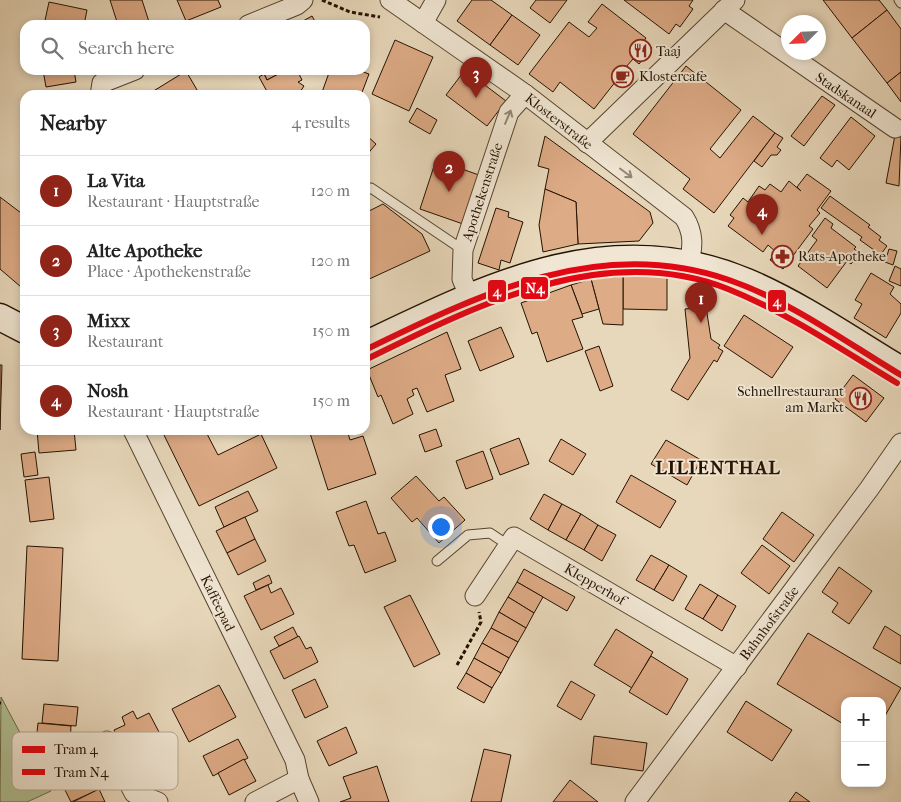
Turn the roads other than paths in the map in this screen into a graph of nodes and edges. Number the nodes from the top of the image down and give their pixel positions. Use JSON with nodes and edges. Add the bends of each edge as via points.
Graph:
{"nodes":[{"id":1,"x":303,"y":0,"type":"edge"},
{"id":2,"x":390,"y":0,"type":"edge"},
{"id":3,"x":436,"y":0,"type":"edge"},
{"id":4,"x":730,"y":5,"type":"edge"},
{"id":5,"x":260,"y":20,"type":"edge"},
{"id":6,"x":423,"y":23,"type":"junction"},
{"id":7,"x":122,"y":75,"type":"edge"},
{"id":8,"x":101,"y":90,"type":"edge"},
{"id":9,"x":525,"y":94,"type":"junction"},
{"id":10,"x":895,"y":128,"type":"dead end"},
{"id":11,"x":587,"y":143,"type":"junction"},
{"id":12,"x":370,"y":188,"type":"edge"},
{"id":13,"x":463,"y":250,"type":"junction"},
{"id":14,"x":689,"y":264,"type":"junction"},
{"id":15,"x":469,"y":296,"type":"junction"},
{"id":16,"x":0,"y":317,"type":"edge"},
{"id":17,"x":20,"y":327,"type":"edge"},
{"id":18,"x":370,"y":343,"type":"edge"},
{"id":19,"x":901,"y":370,"type":"edge"},
{"id":20,"x":135,"y":435,"type":"edge"},
{"id":21,"x":901,"y":443,"type":"edge"},
{"id":22,"x":508,"y":545,"type":"junction"},
{"id":23,"x":437,"y":561,"type":"dead end"},
{"id":24,"x":475,"y":596,"type":"road end"},
{"id":25,"x":737,"y":666,"type":"junction"},
{"id":26,"x":299,"y":779,"type":"junction"},
{"id":27,"x":132,"y":790,"type":"edge"},
{"id":28,"x":158,"y":802,"type":"edge"},
{"id":29,"x":255,"y":802,"type":"edge"},
{"id":30,"x":310,"y":802,"type":"edge"},
{"id":31,"x":635,"y":802,"type":"edge"}],
"edges":[{"from":1,"to":5,"type":"street"},
{"from":2,"to":6,"type":"street","name":"Klosterstraße"},
{"from":3,"to":6,"type":"street"},
{"from":4,"to":10,"type":"street","name":"Stadskanaal"},
{"from":4,"to":11,"type":"street","name":"Stadskanaal"},
{"from":6,"to":9,"type":"street","name":"Klosterstraße"},
{"from":7,"to":8,"type":"street","via":[[102,83]]},
{"from":9,"to":11,"type":"street","name":"Klosterstraße"},
{"from":13,"to":9,"type":"street","name":"Apothekenstraße","one_way":true,"via":[[509,112]]},
{"from":11,"to":14,"type":"street","name":"Klosterstraße","one_way":true,"via":[[684,217],[692,234]]},
{"from":12,"to":13,"type":"lane"},
{"from":13,"to":15,"type":"street","name":"Apothekenstraße","via":[[462,278]]},
{"from":14,"to":15,"type":"street","via":[[632,258],[585,261],[530,274]]},
{"from":14,"to":19,"type":"street","via":[[731,276],[773,295]]},
{"from":15,"to":18,"type":"street"},
{"from":16,"to":17,"type":"street"},
{"from":20,"to":26,"type":"street","name":"Kaffeepad","via":[[295,760]]},
{"from":21,"to":25,"type":"street","name":"Bahnhofstraße"},
{"from":22,"to":23,"type":"lane","via":[[490,533],[468,535]]},
{"from":22,"to":24,"type":"street"},
{"from":22,"to":25,"type":"street","name":"Klepperhof","via":[[514,536]]},
{"from":25,"to":31,"type":"street","name":"Bahnhofstraße"},
{"from":26,"to":29,"type":"street"},
{"from":26,"to":30,"type":"street","name":"Kaffeepad"},
{"from":27,"to":28,"type":"street","via":[[134,794]]}]}
